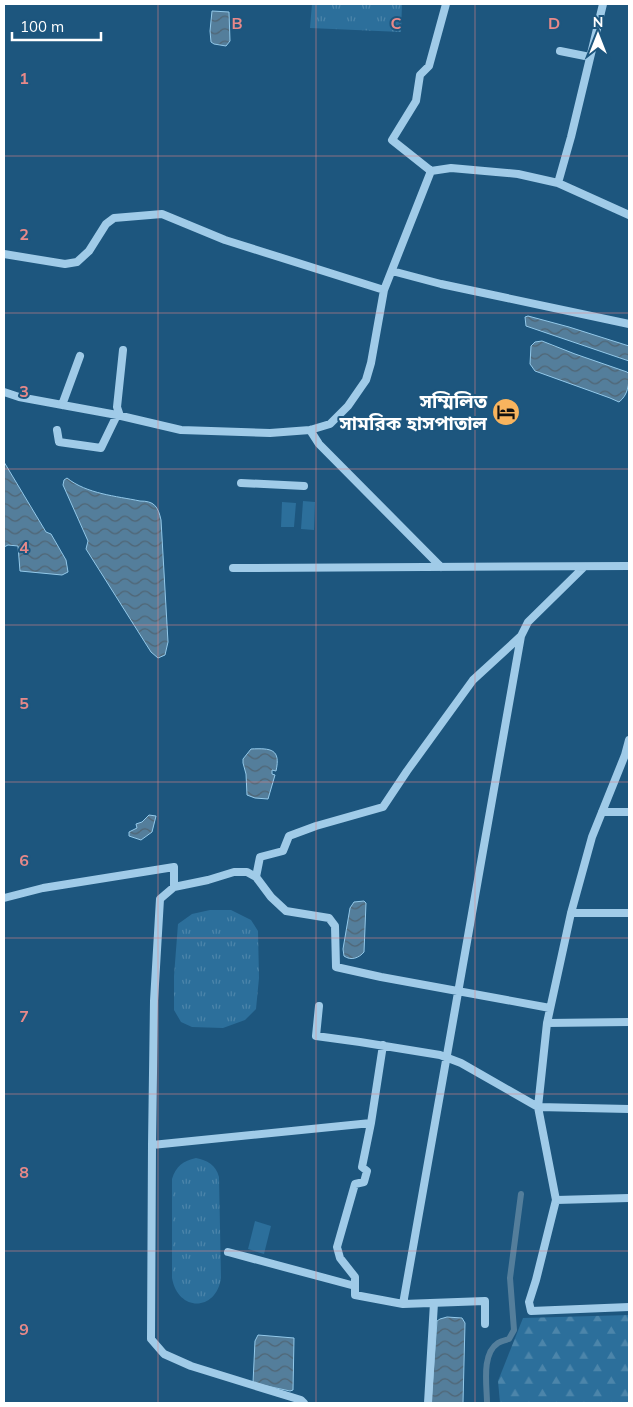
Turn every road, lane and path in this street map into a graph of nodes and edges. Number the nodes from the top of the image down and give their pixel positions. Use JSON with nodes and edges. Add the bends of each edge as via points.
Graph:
{"nodes":[{"id":1,"x":446,"y":4,"type":"edge"},
{"id":2,"x":603,"y":4,"type":"edge"},
{"id":3,"x":560,"y":51,"type":"dead end"},
{"id":4,"x":590,"y":57,"type":"junction"},
{"id":5,"x":431,"y":171,"type":"junction"},
{"id":6,"x":558,"y":182,"type":"junction"},
{"id":7,"x":629,"y":215,"type":"edge"},
{"id":8,"x":4,"y":254,"type":"edge"},
{"id":9,"x":392,"y":272,"type":"junction"},
{"id":10,"x":384,"y":290,"type":"junction"},
{"id":11,"x":629,"y":324,"type":"edge"},
{"id":12,"x":123,"y":350,"type":"dead end"},
{"id":13,"x":80,"y":356,"type":"dead end"},
{"id":14,"x":4,"y":392,"type":"edge"},
{"id":15,"x":62,"y":405,"type":"junction"},
{"id":16,"x":118,"y":416,"type":"junction"},
{"id":17,"x":57,"y":430,"type":"dead end"},
{"id":18,"x":310,"y":430,"type":"junction"},
{"id":19,"x":240,"y":483,"type":"dead end"},
{"id":20,"x":304,"y":486,"type":"dead end"},
{"id":21,"x":629,"y":566,"type":"edge"},
{"id":22,"x":584,"y":567,"type":"junction"},
{"id":23,"x":233,"y":568,"type":"dead end"},
{"id":24,"x":441,"y":568,"type":"junction"},
{"id":25,"x":521,"y":636,"type":"junction"},
{"id":26,"x":629,"y":740,"type":"edge"},
{"id":27,"x":602,"y":812,"type":"junction"},
{"id":28,"x":629,"y":812,"type":"edge"},
{"id":29,"x":256,"y":877,"type":"junction"},
{"id":30,"x":174,"y":887,"type":"junction"},
{"id":31,"x":4,"y":898,"type":"edge"},
{"id":32,"x":571,"y":913,"type":"junction"},
{"id":33,"x":629,"y":913,"type":"edge"},
{"id":34,"x":458,"y":991,"type":"junction"},
{"id":35,"x":319,"y":1006,"type":"dead end"},
{"id":36,"x":550,"y":1008,"type":"junction"},
{"id":37,"x":629,"y":1022,"type":"edge"},
{"id":38,"x":547,"y":1023,"type":"junction"},
{"id":39,"x":383,"y":1046,"type":"junction"},
{"id":40,"x":538,"y":1107,"type":"junction"},
{"id":41,"x":629,"y":1109,"type":"edge"},
{"id":42,"x":371,"y":1123,"type":"junction"},
{"id":43,"x":152,"y":1144,"type":"junction"},
{"id":44,"x":629,"y":1198,"type":"edge"},
{"id":45,"x":556,"y":1200,"type":"junction"},
{"id":46,"x":228,"y":1252,"type":"dead end"},
{"id":47,"x":355,"y":1286,"type":"junction"},
{"id":48,"x":434,"y":1303,"type":"junction"},
{"id":49,"x":404,"y":1304,"type":"junction"},
{"id":50,"x":629,"y":1308,"type":"edge"},
{"id":51,"x":485,"y":1324,"type":"dead end"},
{"id":52,"x":304,"y":1403,"type":"edge"},
{"id":53,"x":428,"y":1403,"type":"edge"}],
"edges":[{"from":1,"to":5,"type":"street","via":[[429,66],[420,75],[416,101],[392,140]]},
{"from":2,"to":4,"type":"street"},
{"from":3,"to":4,"type":"street"},
{"from":4,"to":6,"type":"street"},
{"from":5,"to":6,"type":"street","via":[[451,168],[518,174]]},
{"from":5,"to":9,"type":"street"},
{"from":6,"to":7,"type":"street"},
{"from":8,"to":10,"type":"street","via":[[65,264],[77,262],[114,218],[162,214],[225,240]]},
{"from":9,"to":10,"type":"street"},
{"from":9,"to":11,"type":"street"},
{"from":10,"to":18,"type":"street","via":[[366,380],[348,406],[330,424]]},
{"from":12,"to":16,"type":"street"},
{"from":13,"to":15,"type":"street"},
{"from":14,"to":15,"type":"street"},
{"from":15,"to":16,"type":"street"},
{"from":16,"to":17,"type":"street","via":[[101,448],[60,442]]},
{"from":16,"to":18,"type":"street","via":[[181,430],[270,433]]},
{"from":18,"to":24,"type":"street","via":[[318,444]]},
{"from":19,"to":20,"type":"street"},
{"from":21,"to":22,"type":"street"},
{"from":22,"to":24,"type":"street"},
{"from":22,"to":25,"type":"street","via":[[528,622]]},
{"from":23,"to":24,"type":"street"},
{"from":25,"to":29,"type":"street","via":[[473,680],[383,808],[289,836],[283,851],[260,857]]},
{"from":25,"to":34,"type":"street"},
{"from":26,"to":27,"type":"street"},
{"from":27,"to":28,"type":"street"},
{"from":27,"to":32,"type":"street"},
{"from":29,"to":30,"type":"street","via":[[247,872],[234,872]]},
{"from":29,"to":34,"type":"street","via":[[286,911],[329,918],[335,926],[336,966]]},
{"from":30,"to":31,"type":"street","via":[[174,867],[43,888]]},
{"from":30,"to":43,"type":"street","via":[[160,899],[154,1001]]},
{"from":32,"to":33,"type":"street"},
{"from":32,"to":36,"type":"street"},
{"from":34,"to":36,"type":"street"},
{"from":34,"to":49,"type":"street"},
{"from":35,"to":39,"type":"street","via":[[316,1036]]},
{"from":36,"to":38,"type":"street"},
{"from":37,"to":38,"type":"street"},
{"from":38,"to":40,"type":"street"},
{"from":39,"to":40,"type":"street","via":[[440,1055],[462,1063]]},
{"from":39,"to":42,"type":"street"},
{"from":40,"to":41,"type":"street"},
{"from":40,"to":45,"type":"street"},
{"from":42,"to":43,"type":"street"},
{"from":42,"to":47,"type":"street","via":[[362,1167],[366,1171],[364,1182],[355,1184],[337,1247],[340,1258],[355,1277]]},
{"from":43,"to":52,"type":"street","via":[[151,1339],[164,1354],[190,1366]]},
{"from":44,"to":45,"type":"street"},
{"from":45,"to":50,"type":"street","via":[[529,1302],[530,1311]]},
{"from":46,"to":47,"type":"street"},
{"from":47,"to":49,"type":"street","via":[[355,1295]]},
{"from":48,"to":49,"type":"street"},
{"from":48,"to":51,"type":"street","via":[[485,1301]]},
{"from":48,"to":53,"type":"street"}]}
